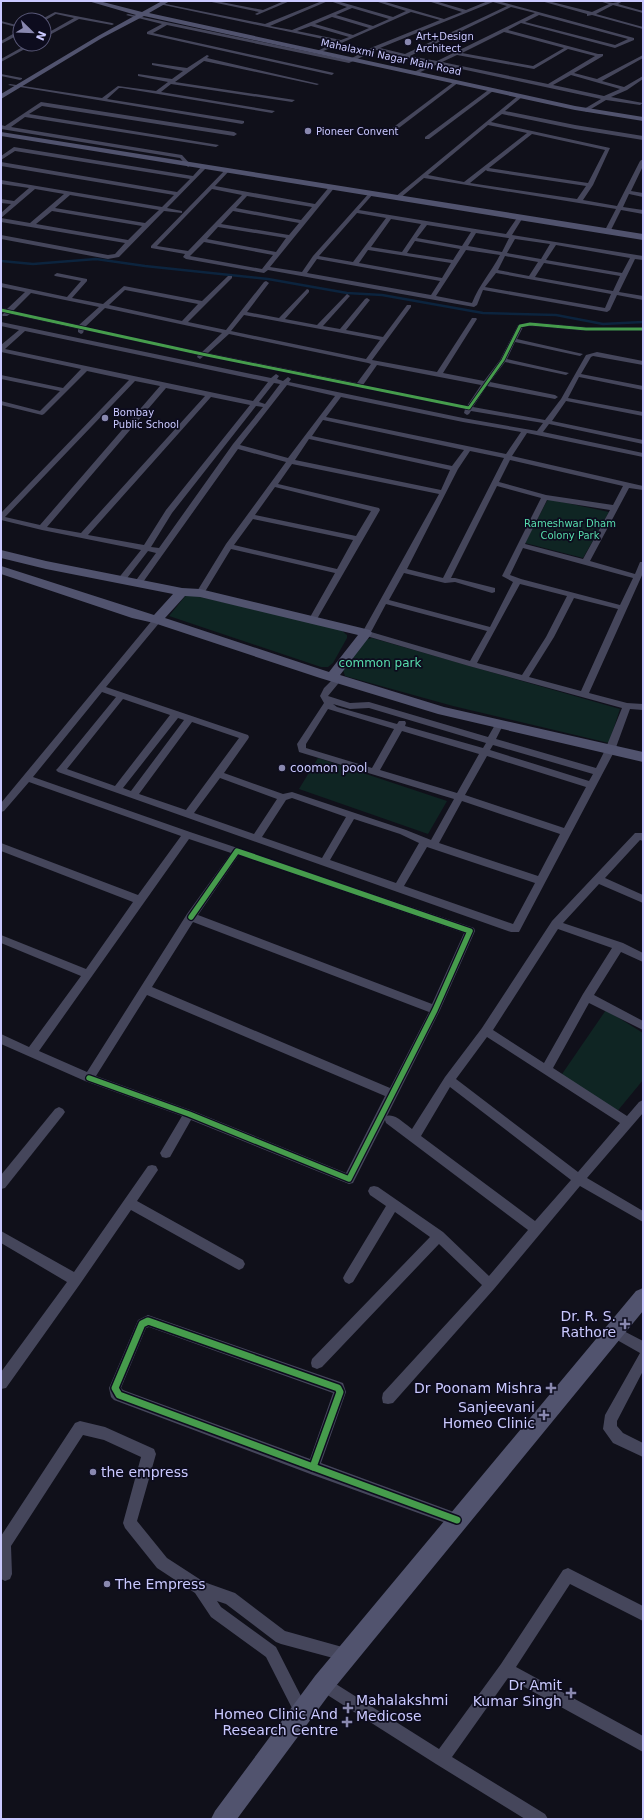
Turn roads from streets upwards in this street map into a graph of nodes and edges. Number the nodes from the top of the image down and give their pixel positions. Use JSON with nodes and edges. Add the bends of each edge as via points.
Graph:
{"nodes":[{"id":1,"x":91,"y":1,"type":"edge"},
{"id":2,"x":208,"y":1,"type":"edge"},
{"id":3,"x":284,"y":1,"type":"edge"},
{"id":4,"x":326,"y":1,"type":"edge"},
{"id":5,"x":332,"y":1,"type":"edge"},
{"id":6,"x":376,"y":1,"type":"edge"},
{"id":7,"x":433,"y":1,"type":"edge"},
{"id":8,"x":492,"y":1,"type":"edge"},
{"id":9,"x":543,"y":1,"type":"edge"},
{"id":10,"x":601,"y":1,"type":"edge"},
{"id":11,"x":621,"y":1,"type":"edge"},
{"id":12,"x":161,"y":2,"type":"edge"},
{"id":13,"x":202,"y":4,"type":"dead end"},
{"id":14,"x":613,"y":4,"type":"junction"},
{"id":15,"x":351,"y":6,"type":"junction"},
{"id":16,"x":511,"y":6,"type":"junction"},
{"id":17,"x":196,"y":7,"type":"dead end"},
{"id":18,"x":190,"y":10,"type":"junction"},
{"id":19,"x":262,"y":11,"type":"junction"},
{"id":20,"x":410,"y":11,"type":"junction"},
{"id":21,"x":465,"y":11,"type":"junction"},
{"id":22,"x":643,"y":12,"type":"edge"},
{"id":23,"x":539,"y":13,"type":"junction"},
{"id":24,"x":592,"y":14,"type":"junction"},
{"id":25,"x":52,"y":15,"type":"edge"},
{"id":26,"x":135,"y":15,"type":"junction"},
{"id":27,"x":331,"y":15,"type":"junction"},
{"id":28,"x":586,"y":17,"type":"dead end"},
{"id":29,"x":77,"y":18,"type":"junction"},
{"id":30,"x":394,"y":19,"type":"junction"},
{"id":31,"x":240,"y":20,"type":"junction"},
{"id":32,"x":443,"y":20,"type":"junction"},
{"id":33,"x":580,"y":20,"type":"dead end"},
{"id":34,"x":1,"y":22,"type":"edge"},
{"id":35,"x":521,"y":22,"type":"junction"},
{"id":36,"x":166,"y":23,"type":"junction"},
{"id":37,"x":575,"y":23,"type":"junction"},
{"id":38,"x":12,"y":24,"type":"edge"},
{"id":39,"x":112,"y":24,"type":"junction"},
{"id":40,"x":310,"y":24,"type":"junction"},
{"id":41,"x":264,"y":26,"type":"junction"},
{"id":42,"x":374,"y":28,"type":"junction"},
{"id":43,"x":643,"y":28,"type":"edge"},
{"id":44,"x":503,"y":30,"type":"junction"},
{"id":45,"x":52,"y":32,"type":"edge"},
{"id":46,"x":294,"y":32,"type":"junction"},
{"id":47,"x":236,"y":36,"type":"junction"},
{"id":48,"x":12,"y":37,"type":"edge"},
{"id":49,"x":354,"y":37,"type":"junction"},
{"id":50,"x":229,"y":40,"type":"dead end"},
{"id":51,"x":342,"y":42,"type":"junction"},
{"id":52,"x":1,"y":43,"type":"edge"},
{"id":53,"x":223,"y":44,"type":"dead end"},
{"id":54,"x":615,"y":47,"type":"junction"},
{"id":55,"x":218,"y":48,"type":"junction"},
{"id":56,"x":375,"y":48,"type":"junction"},
{"id":57,"x":567,"y":48,"type":"junction"},
{"id":58,"x":610,"y":50,"type":"dead end"},
{"id":59,"x":17,"y":52,"type":"edge"},
{"id":60,"x":319,"y":52,"type":"junction"},
{"id":61,"x":456,"y":53,"type":"junction"},
{"id":62,"x":604,"y":53,"type":"dead end"},
{"id":63,"x":405,"y":56,"type":"junction"},
{"id":64,"x":599,"y":56,"type":"junction"},
{"id":65,"x":643,"y":56,"type":"edge"},
{"id":66,"x":202,"y":59,"type":"junction"},
{"id":67,"x":354,"y":59,"type":"junction"},
{"id":68,"x":1,"y":61,"type":"edge"},
{"id":69,"x":435,"y":63,"type":"junction"},
{"id":70,"x":154,"y":64,"type":"dead end"},
{"id":71,"x":534,"y":68,"type":"junction"},
{"id":72,"x":187,"y":70,"type":"junction"},
{"id":73,"x":528,"y":72,"type":"dead end"},
{"id":74,"x":416,"y":73,"type":"junction"},
{"id":75,"x":569,"y":73,"type":"junction"},
{"id":76,"x":140,"y":74,"type":"dead end"},
{"id":77,"x":332,"y":74,"type":"dead end"},
{"id":78,"x":522,"y":75,"type":"dead end"},
{"id":79,"x":1,"y":76,"type":"edge"},
{"id":80,"x":642,"y":78,"type":"edge"},
{"id":81,"x":516,"y":79,"type":"junction"},
{"id":82,"x":598,"y":81,"type":"junction"},
{"id":83,"x":172,"y":82,"type":"junction"},
{"id":84,"x":457,"y":82,"type":"junction"},
{"id":85,"x":19,"y":83,"type":"junction"},
{"id":86,"x":317,"y":84,"type":"dead end"},
{"id":87,"x":549,"y":86,"type":"junction"},
{"id":88,"x":625,"y":89,"type":"junction"},
{"id":89,"x":491,"y":90,"type":"junction"},
{"id":90,"x":1,"y":91,"type":"edge"},
{"id":91,"x":156,"y":93,"type":"junction"},
{"id":92,"x":57,"y":94,"type":"junction"},
{"id":93,"x":520,"y":96,"type":"junction"},
{"id":94,"x":52,"y":97,"type":"dead end"},
{"id":95,"x":1,"y":98,"type":"edge"},
{"id":96,"x":605,"y":98,"type":"junction"},
{"id":97,"x":46,"y":100,"type":"dead end"},
{"id":98,"x":103,"y":100,"type":"junction"},
{"id":99,"x":292,"y":100,"type":"dead end"},
{"id":100,"x":642,"y":103,"type":"edge"},
{"id":101,"x":41,"y":104,"type":"junction"},
{"id":102,"x":150,"y":107,"type":"junction"},
{"id":103,"x":586,"y":110,"type":"junction"},
{"id":104,"x":145,"y":111,"type":"dead end"},
{"id":105,"x":272,"y":112,"type":"dead end"},
{"id":106,"x":501,"y":112,"type":"junction"},
{"id":107,"x":24,"y":115,"type":"junction"},
{"id":108,"x":140,"y":115,"type":"dead end"},
{"id":109,"x":643,"y":119,"type":"edge"},
{"id":110,"x":242,"y":122,"type":"dead end"},
{"id":111,"x":488,"y":123,"type":"junction"},
{"id":112,"x":129,"y":124,"type":"junction"},
{"id":113,"x":107,"y":127,"type":"junction"},
{"id":114,"x":3,"y":130,"type":"edge"},
{"id":115,"x":101,"y":132,"type":"dead end"},
{"id":116,"x":36,"y":133,"type":"junction"},
{"id":117,"x":390,"y":133,"type":"dead end"},
{"id":118,"x":530,"y":133,"type":"junction"},
{"id":119,"x":234,"y":134,"type":"dead end"},
{"id":120,"x":96,"y":137,"type":"dead end"},
{"id":121,"x":427,"y":138,"type":"dead end"},
{"id":122,"x":643,"y":138,"type":"edge"},
{"id":123,"x":28,"y":139,"type":"junction"},
{"id":124,"x":90,"y":142,"type":"junction"},
{"id":125,"x":613,"y":142,"type":"junction"},
{"id":126,"x":216,"y":145,"type":"dead end"},
{"id":127,"x":14,"y":149,"type":"junction"},
{"id":128,"x":1,"y":158,"type":"edge"},
{"id":129,"x":643,"y":161,"type":"edge"},
{"id":130,"x":1,"y":164,"type":"edge"},
{"id":131,"x":188,"y":165,"type":"junction"},
{"id":132,"x":204,"y":167,"type":"junction"},
{"id":133,"x":487,"y":169,"type":"junction"},
{"id":134,"x":226,"y":171,"type":"junction"},
{"id":135,"x":422,"y":176,"type":"junction"},
{"id":136,"x":194,"y":178,"type":"junction"},
{"id":137,"x":1,"y":182,"type":"edge"},
{"id":138,"x":465,"y":184,"type":"junction"},
{"id":139,"x":590,"y":185,"type":"junction"},
{"id":140,"x":211,"y":187,"type":"junction"},
{"id":141,"x":33,"y":188,"type":"junction"},
{"id":142,"x":332,"y":188,"type":"junction"},
{"id":143,"x":627,"y":192,"type":"junction"},
{"id":144,"x":68,"y":194,"type":"junction"},
{"id":145,"x":178,"y":194,"type":"junction"},
{"id":146,"x":246,"y":194,"type":"junction"},
{"id":147,"x":371,"y":194,"type":"junction"},
{"id":148,"x":643,"y":195,"type":"edge"},
{"id":149,"x":397,"y":198,"type":"junction"},
{"id":150,"x":1,"y":201,"type":"edge"},
{"id":151,"x":579,"y":201,"type":"junction"},
{"id":152,"x":15,"y":203,"type":"junction"},
{"id":153,"x":317,"y":206,"type":"junction"},
{"id":154,"x":619,"y":208,"type":"junction"},
{"id":155,"x":51,"y":209,"type":"junction"},
{"id":156,"x":163,"y":209,"type":"junction"},
{"id":157,"x":232,"y":209,"type":"junction"},
{"id":158,"x":355,"y":211,"type":"junction"},
{"id":159,"x":180,"y":212,"type":"dead end"},
{"id":160,"x":643,"y":212,"type":"edge"},
{"id":161,"x":1,"y":216,"type":"edge"},
{"id":162,"x":390,"y":217,"type":"junction"},
{"id":163,"x":519,"y":219,"type":"junction"},
{"id":164,"x":1,"y":220,"type":"edge"},
{"id":165,"x":303,"y":222,"type":"junction"},
{"id":166,"x":426,"y":223,"type":"junction"},
{"id":167,"x":32,"y":225,"type":"junction"},
{"id":168,"x":146,"y":225,"type":"junction"},
{"id":169,"x":218,"y":225,"type":"junction"},
{"id":170,"x":474,"y":232,"type":"junction"},
{"id":171,"x":606,"y":232,"type":"junction"},
{"id":172,"x":1,"y":237,"type":"edge"},
{"id":173,"x":290,"y":237,"type":"junction"},
{"id":174,"x":510,"y":237,"type":"junction"},
{"id":175,"x":643,"y":237,"type":"edge"},
{"id":176,"x":414,"y":239,"type":"junction"},
{"id":177,"x":203,"y":240,"type":"junction"},
{"id":178,"x":129,"y":242,"type":"junction"},
{"id":179,"x":554,"y":243,"type":"junction"},
{"id":180,"x":367,"y":248,"type":"junction"},
{"id":181,"x":464,"y":248,"type":"junction"},
{"id":182,"x":190,"y":253,"type":"junction"},
{"id":183,"x":279,"y":254,"type":"junction"},
{"id":184,"x":403,"y":254,"type":"junction"},
{"id":185,"x":503,"y":254,"type":"junction"},
{"id":186,"x":315,"y":257,"type":"junction"},
{"id":187,"x":633,"y":257,"type":"junction"},
{"id":188,"x":643,"y":258,"type":"edge"},
{"id":189,"x":542,"y":261,"type":"junction"},
{"id":190,"x":455,"y":262,"type":"junction"},
{"id":191,"x":355,"y":264,"type":"junction"},
{"id":192,"x":266,"y":268,"type":"junction"},
{"id":193,"x":494,"y":271,"type":"junction"},
{"id":194,"x":57,"y":275,"type":"dead end"},
{"id":195,"x":303,"y":275,"type":"junction"},
{"id":196,"x":624,"y":275,"type":"junction"},
{"id":197,"x":230,"y":277,"type":"dead end"},
{"id":198,"x":531,"y":278,"type":"junction"},
{"id":199,"x":444,"y":280,"type":"junction"},
{"id":200,"x":266,"y":283,"type":"dead end"},
{"id":201,"x":1,"y":285,"type":"edge"},
{"id":202,"x":481,"y":288,"type":"junction"},
{"id":203,"x":30,"y":291,"type":"junction"},
{"id":204,"x":306,"y":291,"type":"dead end"},
{"id":205,"x":615,"y":293,"type":"junction"},
{"id":206,"x":347,"y":296,"type":"dead end"},
{"id":207,"x":432,"y":298,"type":"junction"},
{"id":208,"x":643,"y":298,"type":"edge"},
{"id":209,"x":68,"y":299,"type":"junction"},
{"id":210,"x":367,"y":300,"type":"dead end"},
{"id":211,"x":203,"y":303,"type":"junction"},
{"id":212,"x":104,"y":306,"type":"junction"},
{"id":213,"x":409,"y":306,"type":"dead end"},
{"id":214,"x":1,"y":310,"type":"edge"},
{"id":215,"x":9,"y":311,"type":"junction"},
{"id":216,"x":244,"y":313,"type":"junction"},
{"id":217,"x":1,"y":319,"type":"edge"},
{"id":218,"x":474,"y":319,"type":"dead end"},
{"id":219,"x":280,"y":320,"type":"junction"},
{"id":220,"x":184,"y":322,"type":"junction"},
{"id":221,"x":1,"y":324,"type":"edge"},
{"id":222,"x":81,"y":327,"type":"junction"},
{"id":223,"x":319,"y":327,"type":"junction"},
{"id":224,"x":643,"y":328,"type":"edge"},
{"id":225,"x":23,"y":329,"type":"junction"},
{"id":226,"x":342,"y":331,"type":"junction"},
{"id":227,"x":227,"y":332,"type":"junction"},
{"id":228,"x":383,"y":339,"type":"junction"},
{"id":229,"x":80,"y":340,"type":"junction"},
{"id":230,"x":513,"y":340,"type":"junction"},
{"id":231,"x":1,"y":350,"type":"edge"},
{"id":232,"x":202,"y":354,"type":"junction"},
{"id":233,"x":580,"y":354,"type":"dead end"},
{"id":234,"x":503,"y":360,"type":"junction"},
{"id":235,"x":368,"y":361,"type":"junction"},
{"id":236,"x":376,"y":362,"type":"junction"},
{"id":237,"x":643,"y":363,"type":"edge"},
{"id":238,"x":194,"y":364,"type":"junction"},
{"id":239,"x":86,"y":368,"type":"junction"},
{"id":240,"x":281,"y":370,"type":"junction"},
{"id":241,"x":293,"y":372,"type":"junction"},
{"id":242,"x":566,"y":373,"type":"dead end"},
{"id":243,"x":439,"y":374,"type":"junction"},
{"id":244,"x":577,"y":375,"type":"junction"},
{"id":245,"x":1,"y":377,"type":"edge"},
{"id":246,"x":134,"y":378,"type":"junction"},
{"id":247,"x":272,"y":380,"type":"junction"},
{"id":248,"x":286,"y":383,"type":"junction"},
{"id":249,"x":485,"y":384,"type":"junction"},
{"id":250,"x":164,"y":386,"type":"junction"},
{"id":251,"x":359,"y":386,"type":"junction"},
{"id":252,"x":643,"y":388,"type":"edge"},
{"id":253,"x":65,"y":390,"type":"junction"},
{"id":254,"x":340,"y":394,"type":"junction"},
{"id":255,"x":209,"y":395,"type":"junction"},
{"id":256,"x":555,"y":397,"type":"dead end"},
{"id":257,"x":564,"y":399,"type":"junction"},
{"id":258,"x":1,"y":403,"type":"edge"},
{"id":259,"x":254,"y":403,"type":"junction"},
{"id":260,"x":267,"y":406,"type":"junction"},
{"id":261,"x":470,"y":408,"type":"junction"},
{"id":262,"x":643,"y":414,"type":"edge"},
{"id":263,"x":321,"y":418,"type":"junction"},
{"id":264,"x":463,"y":420,"type":"junction"},
{"id":265,"x":547,"y":422,"type":"junction"},
{"id":266,"x":525,"y":432,"type":"junction"},
{"id":267,"x":539,"y":433,"type":"junction"},
{"id":268,"x":308,"y":437,"type":"junction"},
{"id":269,"x":643,"y":442,"type":"edge"},
{"id":270,"x":236,"y":446,"type":"junction"},
{"id":271,"x":469,"y":448,"type":"junction"},
{"id":272,"x":643,"y":455,"type":"edge"},
{"id":273,"x":508,"y":457,"type":"junction"},
{"id":274,"x":290,"y":461,"type":"junction"},
{"id":275,"x":454,"y":469,"type":"junction"},
{"id":276,"x":494,"y":483,"type":"junction"},
{"id":277,"x":274,"y":485,"type":"junction"},
{"id":278,"x":627,"y":485,"type":"junction"},
{"id":279,"x":643,"y":488,"type":"edge"},
{"id":280,"x":443,"y":493,"type":"junction"},
{"id":281,"x":545,"y":497,"type":"junction"},
{"id":282,"x":615,"y":508,"type":"junction"},
{"id":283,"x":251,"y":516,"type":"junction"},
{"id":284,"x":1,"y":518,"type":"edge"},
{"id":285,"x":42,"y":528,"type":"junction"},
{"id":286,"x":83,"y":536,"type":"junction"},
{"id":287,"x":358,"y":539,"type":"junction"},
{"id":288,"x":520,"y":545,"type":"junction"},
{"id":289,"x":229,"y":546,"type":"junction"},
{"id":290,"x":146,"y":548,"type":"junction"},
{"id":291,"x":160,"y":552,"type":"junction"},
{"id":292,"x":1,"y":554,"type":"edge"},
{"id":293,"x":585,"y":562,"type":"junction"},
{"id":294,"x":643,"y":564,"type":"edge"},
{"id":295,"x":1,"y":570,"type":"edge"},
{"id":296,"x":402,"y":570,"type":"junction"},
{"id":297,"x":341,"y":572,"type":"junction"},
{"id":298,"x":638,"y":577,"type":"junction"},
{"id":299,"x":121,"y":580,"type":"junction"},
{"id":300,"x":445,"y":581,"type":"junction"},
{"id":301,"x":518,"y":581,"type":"junction"},
{"id":302,"x":138,"y":584,"type":"junction"},
{"id":303,"x":492,"y":590,"type":"dead end"},
{"id":304,"x":182,"y":592,"type":"junction"},
{"id":305,"x":200,"y":593,"type":"junction"},
{"id":306,"x":572,"y":595,"type":"junction"},
{"id":307,"x":384,"y":601,"type":"junction"},
{"id":308,"x":624,"y":608,"type":"junction"},
{"id":309,"x":313,"y":619,"type":"junction"},
{"id":310,"x":157,"y":620,"type":"junction"},
{"id":311,"x":492,"y":630,"type":"junction"},
{"id":312,"x":366,"y":632,"type":"junction"},
{"id":313,"x":472,"y":664,"type":"junction"},
{"id":314,"x":335,"y":678,"type":"junction"},
{"id":315,"x":524,"y":678,"type":"junction"},
{"id":316,"x":102,"y":689,"type":"junction"},
{"id":317,"x":584,"y":694,"type":"junction"},
{"id":318,"x":121,"y":696,"type":"junction"},
{"id":319,"x":326,"y":700,"type":"junction"},
{"id":320,"x":627,"y":706,"type":"junction"},
{"id":321,"x":643,"y":707,"type":"edge"},
{"id":322,"x":176,"y":714,"type":"junction"},
{"id":323,"x":406,"y":716,"type":"junction"},
{"id":324,"x":190,"y":718,"type":"junction"},
{"id":325,"x":499,"y":725,"type":"junction"},
{"id":326,"x":399,"y":728,"type":"junction"},
{"id":327,"x":491,"y":741,"type":"junction"},
{"id":328,"x":610,"y":750,"type":"junction"},
{"id":329,"x":485,"y":752,"type":"junction"},
{"id":330,"x":643,"y":757,"type":"edge"},
{"id":331,"x":374,"y":772,"type":"junction"},
{"id":332,"x":598,"y":772,"type":"junction"},
{"id":333,"x":218,"y":774,"type":"junction"},
{"id":334,"x":27,"y":778,"type":"junction"},
{"id":335,"x":591,"y":785,"type":"junction"},
{"id":336,"x":117,"y":790,"type":"junction"},
{"id":337,"x":133,"y":795,"type":"junction"},
{"id":338,"x":460,"y":797,"type":"junction"},
{"id":339,"x":283,"y":798,"type":"junction"},
{"id":340,"x":1,"y":809,"type":"edge"},
{"id":341,"x":188,"y":815,"type":"junction"},
{"id":342,"x":352,"y":815,"type":"junction"},
{"id":343,"x":566,"y":833,"type":"junction"},
{"id":344,"x":187,"y":835,"type":"junction"},
{"id":345,"x":643,"y":837,"type":"edge"},
{"id":346,"x":256,"y":838,"type":"junction"},
{"id":347,"x":429,"y":843,"type":"junction"},
{"id":348,"x":1,"y":847,"type":"edge"},
{"id":349,"x":237,"y":851,"type":"junction"},
{"id":350,"x":324,"y":862,"type":"junction"},
{"id":351,"x":598,"y":879,"type":"junction"},
{"id":352,"x":542,"y":880,"type":"junction"},
{"id":353,"x":398,"y":888,"type":"junction"},
{"id":354,"x":643,"y":899,"type":"edge"},
{"id":355,"x":140,"y":900,"type":"junction"},
{"id":356,"x":191,"y":917,"type":"junction"},
{"id":357,"x":556,"y":924,"type":"junction"},
{"id":358,"x":1,"y":939,"type":"edge"},
{"id":359,"x":619,"y":946,"type":"junction"},
{"id":360,"x":643,"y":958,"type":"edge"},
{"id":361,"x":88,"y":974,"type":"junction"},
{"id":362,"x":145,"y":989,"type":"junction"},
{"id":363,"x":587,"y":997,"type":"junction"},
{"id":364,"x":435,"y":1010,"type":"junction"},
{"id":365,"x":643,"y":1026,"type":"edge"},
{"id":366,"x":486,"y":1031,"type":"junction"},
{"id":367,"x":1,"y":1039,"type":"edge"},
{"id":368,"x":31,"y":1053,"type":"junction"},
{"id":369,"x":546,"y":1070,"type":"junction"},
{"id":370,"x":89,"y":1078,"type":"junction"},
{"id":371,"x":449,"y":1080,"type":"junction"},
{"id":372,"x":392,"y":1094,"type":"junction"},
{"id":373,"x":643,"y":1105,"type":"edge"},
{"id":374,"x":59,"y":1112,"type":"dead end"},
{"id":375,"x":189,"y":1114,"type":"junction"},
{"id":376,"x":390,"y":1120,"type":"dead end"},
{"id":377,"x":628,"y":1123,"type":"junction"},
{"id":378,"x":414,"y":1137,"type":"junction"},
{"id":379,"x":166,"y":1153,"type":"dead end"},
{"id":380,"x":152,"y":1170,"type":"dead end"},
{"id":381,"x":579,"y":1179,"type":"junction"},
{"id":382,"x":1,"y":1184,"type":"edge"},
{"id":383,"x":374,"y":1191,"type":"dead end"},
{"id":384,"x":129,"y":1203,"type":"junction"},
{"id":385,"x":393,"y":1204,"type":"junction"},
{"id":386,"x":643,"y":1217,"type":"edge"},
{"id":387,"x":536,"y":1230,"type":"junction"},
{"id":388,"x":440,"y":1236,"type":"junction"},
{"id":389,"x":1,"y":1237,"type":"edge"},
{"id":390,"x":239,"y":1264,"type":"dead end"},
{"id":391,"x":349,"y":1278,"type":"dead end"},
{"id":392,"x":76,"y":1280,"type":"junction"},
{"id":393,"x":490,"y":1285,"type":"junction"},
{"id":394,"x":643,"y":1297,"type":"edge"},
{"id":395,"x":614,"y":1332,"type":"junction"},
{"id":396,"x":643,"y":1348,"type":"edge"},
{"id":397,"x":643,"y":1358,"type":"edge"},
{"id":398,"x":317,"y":1363,"type":"dead end"},
{"id":399,"x":1,"y":1383,"type":"edge"},
{"id":400,"x":388,"y":1398,"type":"dead end"},
{"id":401,"x":643,"y":1450,"type":"edge"},
{"id":402,"x":313,"y":1468,"type":"junction"},
{"id":403,"x":457,"y":1520,"type":"junction"},
{"id":404,"x":5,"y":1574,"type":"dead end"},
{"id":405,"x":200,"y":1588,"type":"junction"},
{"id":406,"x":643,"y":1614,"type":"edge"},
{"id":407,"x":281,"y":1637,"type":"junction"},
{"id":408,"x":271,"y":1652,"type":"junction"},
{"id":409,"x":348,"y":1655,"type":"junction"},
{"id":410,"x":506,"y":1668,"type":"junction"},
{"id":411,"x":324,"y":1684,"type":"junction"},
{"id":412,"x":302,"y":1713,"type":"junction"},
{"id":413,"x":643,"y":1744,"type":"edge"},
{"id":414,"x":441,"y":1759,"type":"junction"},
{"id":415,"x":223,"y":1819,"type":"edge"},
{"id":416,"x":540,"y":1819,"type":"edge"}],
"edges":[{"from":1,"to":26,"type":"street","name":"Mahalaxmi Nagar Main Road"},
{"from":2,"to":13,"type":"street"},
{"from":2,"to":19,"type":"street"},
{"from":3,"to":19,"type":"street"},
{"from":4,"to":41,"type":"street"},
{"from":5,"to":15,"type":"street"},
{"from":6,"to":20,"type":"street"},
{"from":7,"to":21,"type":"street"},
{"from":8,"to":16,"type":"street"},
{"from":8,"to":21,"type":"street"},
{"from":9,"to":24,"type":"street"},
{"from":10,"to":14,"type":"street"},
{"from":11,"to":14,"type":"street"},
{"from":12,"to":18,"type":"street"},
{"from":12,"to":26,"type":"street"},
{"from":14,"to":22,"type":"street"},
{"from":14,"to":24,"type":"street"},
{"from":15,"to":27,"type":"street"},
{"from":15,"to":30,"type":"street"},
{"from":16,"to":23,"type":"street"},
{"from":16,"to":63,"type":"street"},
{"from":17,"to":18,"type":"street"},
{"from":18,"to":31,"type":"street"},
{"from":19,"to":31,"type":"street"},
{"from":20,"to":30,"type":"street"},
{"from":20,"to":32,"type":"street"},
{"from":21,"to":32,"type":"street"},
{"from":23,"to":35,"type":"street"},
{"from":23,"to":37,"type":"street"},
{"from":24,"to":28,"type":"street"},
{"from":24,"to":43,"type":"street"},
{"from":25,"to":29,"type":"street","via":[[55,13]]},
{"from":26,"to":36,"type":"street"},
{"from":26,"to":39,"type":"street"},
{"from":26,"to":47,"type":"street","name":"Mahalaxmi Nagar Main Road"},
{"from":26,"to":85,"type":"street"},
{"from":27,"to":40,"type":"street"},
{"from":27,"to":42,"type":"street"},
{"from":29,"to":39,"type":"street"},
{"from":29,"to":45,"type":"street"},
{"from":30,"to":42,"type":"street"},
{"from":31,"to":41,"type":"street"},
{"from":32,"to":56,"type":"street"},
{"from":33,"to":37,"type":"street"},
{"from":34,"to":38,"type":"street"},
{"from":35,"to":44,"type":"street"},
{"from":35,"to":54,"type":"street"},
{"from":36,"to":47,"type":"street"},
{"from":36,"to":55,"type":"street","via":[[148,33]]},
{"from":37,"to":54,"type":"street","via":[[635,40]]},
{"from":39,"to":85,"type":"street"},
{"from":40,"to":46,"type":"street"},
{"from":40,"to":49,"type":"street"},
{"from":41,"to":46,"type":"street"},
{"from":42,"to":49,"type":"street"},
{"from":44,"to":57,"type":"street"},
{"from":44,"to":61,"type":"street"},
{"from":46,"to":51,"type":"street"},
{"from":47,"to":50,"type":"street"},
{"from":47,"to":60,"type":"street","name":"Mahalaxmi Nagar Main Road"},
{"from":47,"to":67,"type":"street","via":[[349,62]]},
{"from":48,"to":52,"type":"street"},
{"from":49,"to":51,"type":"street"},
{"from":51,"to":60,"type":"street"},
{"from":53,"to":55,"type":"street"},
{"from":54,"to":58,"type":"street"},
{"from":55,"to":66,"type":"street"},
{"from":55,"to":77,"type":"street"},
{"from":56,"to":63,"type":"street"},
{"from":56,"to":67,"type":"street"},
{"from":57,"to":64,"type":"street"},
{"from":57,"to":71,"type":"street"},
{"from":59,"to":68,"type":"street"},
{"from":60,"to":67,"type":"street","name":"Mahalaxmi Nagar Main Road"},
{"from":61,"to":69,"type":"street"},
{"from":61,"to":71,"type":"street"},
{"from":62,"to":64,"type":"street"},
{"from":63,"to":69,"type":"street"},
{"from":64,"to":75,"type":"street"},
{"from":65,"to":82,"type":"street"},
{"from":66,"to":72,"type":"street"},
{"from":66,"to":86,"type":"street"},
{"from":67,"to":74,"type":"street","name":"Mahalaxmi Nagar Main Road"},
{"from":69,"to":74,"type":"street"},
{"from":69,"to":81,"type":"street"},
{"from":70,"to":72,"type":"street"},
{"from":71,"to":73,"type":"street"},
{"from":72,"to":83,"type":"street"},
{"from":74,"to":84,"type":"street","name":"Mahalaxmi Nagar Main Road"},
{"from":75,"to":82,"type":"street"},
{"from":75,"to":87,"type":"street"},
{"from":76,"to":83,"type":"street"},
{"from":78,"to":81,"type":"street"},
{"from":79,"to":85,"type":"street"},
{"from":80,"to":88,"type":"street"},
{"from":81,"to":87,"type":"street"},
{"from":82,"to":88,"type":"street"},
{"from":83,"to":91,"type":"street"},
{"from":83,"to":99,"type":"street"},
{"from":84,"to":89,"type":"street","name":"Mahalaxmi Nagar Main Road"},
{"from":84,"to":117,"type":"street"},
{"from":85,"to":90,"type":"street"},
{"from":85,"to":92,"type":"street"},
{"from":85,"to":95,"type":"street"},
{"from":87,"to":96,"type":"street"},
{"from":88,"to":96,"type":"street"},
{"from":89,"to":93,"type":"street","name":"Mahalaxmi Nagar Main Road"},
{"from":89,"to":121,"type":"street"},
{"from":91,"to":98,"type":"street","via":[[118,87]]},
{"from":91,"to":105,"type":"street"},
{"from":92,"to":94,"type":"street"},
{"from":92,"to":98,"type":"street"},
{"from":93,"to":103,"type":"street","name":"Mahalaxmi Nagar Main Road"},
{"from":93,"to":106,"type":"street"},
{"from":96,"to":100,"type":"street"},
{"from":96,"to":103,"type":"street"},
{"from":97,"to":101,"type":"street"},
{"from":98,"to":102,"type":"street"},
{"from":101,"to":107,"type":"street"},
{"from":101,"to":112,"type":"street"},
{"from":102,"to":104,"type":"street"},
{"from":102,"to":110,"type":"street"},
{"from":103,"to":109,"type":"street","name":"Mahalaxmi Nagar Main Road"},
{"from":106,"to":111,"type":"street"},
{"from":106,"to":125,"type":"street","via":[[574,127]]},
{"from":107,"to":113,"type":"street"},
{"from":107,"to":114,"type":"street"},
{"from":108,"to":112,"type":"street"},
{"from":111,"to":118,"type":"street"},
{"from":111,"to":135,"type":"street"},
{"from":112,"to":113,"type":"street"},
{"from":112,"to":119,"type":"street"},
{"from":112,"to":126,"type":"street"},
{"from":113,"to":115,"type":"street"},
{"from":114,"to":116,"type":"street"},
{"from":114,"to":123,"type":"street"},
{"from":116,"to":123,"type":"street"},
{"from":116,"to":124,"type":"street"},
{"from":118,"to":125,"type":"street"},
{"from":118,"to":133,"type":"street"},
{"from":120,"to":124,"type":"street"},
{"from":122,"to":125,"type":"street"},
{"from":123,"to":127,"type":"street"},
{"from":123,"to":131,"type":"street"},
{"from":124,"to":131,"type":"street","via":[[182,157]]},
{"from":125,"to":139,"type":"street"},
{"from":127,"to":128,"type":"street"},
{"from":127,"to":136,"type":"street"},
{"from":129,"to":143,"type":"street"},
{"from":130,"to":145,"type":"street"},
{"from":131,"to":132,"type":"street"},
{"from":132,"to":134,"type":"street"},
{"from":132,"to":136,"type":"street"},
{"from":133,"to":138,"type":"street"},
{"from":133,"to":139,"type":"street"},
{"from":134,"to":140,"type":"street"},
{"from":134,"to":142,"type":"street"},
{"from":135,"to":138,"type":"street"},
{"from":135,"to":149,"type":"street"},
{"from":136,"to":145,"type":"street"},
{"from":137,"to":141,"type":"street"},
{"from":138,"to":151,"type":"street"},
{"from":139,"to":151,"type":"street"},
{"from":140,"to":146,"type":"street"},
{"from":140,"to":182,"type":"street","via":[[153,247]]},
{"from":141,"to":144,"type":"street"},
{"from":141,"to":152,"type":"street"},
{"from":142,"to":147,"type":"street"},
{"from":142,"to":153,"type":"street"},
{"from":143,"to":148,"type":"street"},
{"from":143,"to":154,"type":"street"},
{"from":144,"to":155,"type":"street"},
{"from":144,"to":156,"type":"street"},
{"from":145,"to":156,"type":"street"},
{"from":146,"to":153,"type":"street"},
{"from":146,"to":157,"type":"street"},
{"from":147,"to":149,"type":"street"},
{"from":147,"to":158,"type":"street"},
{"from":149,"to":163,"type":"street"},
{"from":150,"to":152,"type":"street"},
{"from":151,"to":154,"type":"street"},
{"from":152,"to":161,"type":"street"},
{"from":153,"to":165,"type":"street"},
{"from":154,"to":160,"type":"street"},
{"from":154,"to":171,"type":"street"},
{"from":155,"to":167,"type":"street"},
{"from":155,"to":168,"type":"street"},
{"from":156,"to":159,"type":"street"},
{"from":156,"to":168,"type":"street"},
{"from":157,"to":165,"type":"street"},
{"from":157,"to":169,"type":"street"},
{"from":158,"to":162,"type":"street"},
{"from":158,"to":186,"type":"street"},
{"from":162,"to":166,"type":"street"},
{"from":162,"to":180,"type":"street"},
{"from":163,"to":171,"type":"street"},
{"from":163,"to":174,"type":"street"},
{"from":164,"to":167,"type":"street"},
{"from":165,"to":173,"type":"street"},
{"from":166,"to":170,"type":"street"},
{"from":166,"to":176,"type":"street"},
{"from":167,"to":178,"type":"street"},
{"from":168,"to":178,"type":"street"},
{"from":169,"to":173,"type":"street"},
{"from":169,"to":177,"type":"street"},
{"from":170,"to":174,"type":"street"},
{"from":170,"to":181,"type":"street"},
{"from":171,"to":175,"type":"street"},
{"from":172,"to":178,"type":"street","via":[[108,258],[116,256]]},
{"from":173,"to":183,"type":"street"},
{"from":174,"to":179,"type":"street"},
{"from":174,"to":185,"type":"street"},
{"from":176,"to":181,"type":"street"},
{"from":176,"to":184,"type":"street"},
{"from":177,"to":182,"type":"street"},
{"from":177,"to":183,"type":"street"},
{"from":179,"to":187,"type":"street"},
{"from":179,"to":189,"type":"street"},
{"from":180,"to":184,"type":"street"},
{"from":180,"to":191,"type":"street"},
{"from":181,"to":185,"type":"street"},
{"from":181,"to":190,"type":"street"},
{"from":182,"to":192,"type":"street","via":[[186,257],[264,271]]},
{"from":183,"to":192,"type":"street"},
{"from":184,"to":190,"type":"street"},
{"from":185,"to":189,"type":"street"},
{"from":185,"to":193,"type":"street"},
{"from":186,"to":191,"type":"street"},
{"from":186,"to":195,"type":"street"},
{"from":187,"to":188,"type":"street"},
{"from":187,"to":196,"type":"street"},
{"from":189,"to":196,"type":"street"},
{"from":189,"to":198,"type":"street"},
{"from":190,"to":199,"type":"street"},
{"from":191,"to":199,"type":"street"},
{"from":192,"to":195,"type":"street"},
{"from":193,"to":198,"type":"street"},
{"from":193,"to":202,"type":"street"},
{"from":194,"to":209,"type":"street","via":[[85,280]]},
{"from":195,"to":207,"type":"street"},
{"from":196,"to":205,"type":"street"},
{"from":197,"to":211,"type":"street"},
{"from":198,"to":205,"type":"street"},
{"from":199,"to":207,"type":"street"},
{"from":200,"to":216,"type":"street"},
{"from":201,"to":203,"type":"street"},
{"from":202,"to":205,"type":"street","via":[[604,311],[609,309]]},
{"from":202,"to":207,"type":"street","via":[[474,305]]},
{"from":203,"to":209,"type":"street"},
{"from":203,"to":215,"type":"street"},
{"from":204,"to":219,"type":"street"},
{"from":205,"to":208,"type":"street"},
{"from":206,"to":223,"type":"street"},
{"from":209,"to":212,"type":"street"},
{"from":210,"to":226,"type":"street"},
{"from":211,"to":212,"type":"street","via":[[124,288]]},
{"from":211,"to":220,"type":"street"},
{"from":212,"to":220,"type":"street"},
{"from":212,"to":222,"type":"street"},
{"from":213,"to":228,"type":"street"},
{"from":214,"to":215,"type":"street"},
{"from":215,"to":217,"type":"street"},
{"from":215,"to":222,"type":"street"},
{"from":216,"to":219,"type":"street"},
{"from":216,"to":227,"type":"street"},
{"from":218,"to":243,"type":"street"},
{"from":219,"to":223,"type":"street"},
{"from":220,"to":227,"type":"street"},
{"from":221,"to":225,"type":"street"},
{"from":222,"to":229,"type":"street"},
{"from":222,"to":232,"type":"street"},
{"from":223,"to":226,"type":"street"},
{"from":224,"to":230,"type":"street","via":[[586,329],[530,324],[520,326]]},
{"from":225,"to":229,"type":"street"},
{"from":225,"to":231,"type":"street"},
{"from":226,"to":228,"type":"street"},
{"from":227,"to":232,"type":"street"},
{"from":227,"to":235,"type":"street"},
{"from":228,"to":235,"type":"street"},
{"from":229,"to":238,"type":"street"},
{"from":230,"to":233,"type":"street"},
{"from":230,"to":234,"type":"street"},
{"from":231,"to":239,"type":"street"},
{"from":232,"to":238,"type":"street"},
{"from":232,"to":240,"type":"street"},
{"from":234,"to":242,"type":"street"},
{"from":234,"to":249,"type":"street"},
{"from":235,"to":236,"type":"street"},
{"from":236,"to":243,"type":"street"},
{"from":236,"to":251,"type":"street"},
{"from":237,"to":244,"type":"street","via":[[592,354],[583,363]]},
{"from":238,"to":247,"type":"street"},
{"from":239,"to":246,"type":"street"},
{"from":239,"to":253,"type":"street"},
{"from":240,"to":241,"type":"street"},
{"from":240,"to":247,"type":"street"},
{"from":241,"to":248,"type":"street"},
{"from":241,"to":251,"type":"street"},
{"from":243,"to":249,"type":"street"},
{"from":244,"to":252,"type":"street"},
{"from":244,"to":257,"type":"street"},
{"from":245,"to":253,"type":"street"},
{"from":246,"to":250,"type":"street"},
{"from":246,"to":284,"type":"street"},
{"from":247,"to":248,"type":"street"},
{"from":247,"to":259,"type":"street"},
{"from":248,"to":254,"type":"street"},
{"from":248,"to":260,"type":"street"},
{"from":249,"to":256,"type":"street"},
{"from":249,"to":261,"type":"street"},
{"from":250,"to":255,"type":"street"},
{"from":250,"to":285,"type":"street"},
{"from":251,"to":261,"type":"street"},
{"from":253,"to":258,"type":"street","via":[[42,413]]},
{"from":254,"to":263,"type":"street"},
{"from":254,"to":264,"type":"street"},
{"from":255,"to":259,"type":"street"},
{"from":255,"to":286,"type":"street"},
{"from":257,"to":262,"type":"street"},
{"from":257,"to":265,"type":"street"},
{"from":259,"to":260,"type":"street"},
{"from":259,"to":290,"type":"street","via":[[169,512]]},
{"from":260,"to":270,"type":"street"},
{"from":261,"to":264,"type":"street"},
{"from":261,"to":265,"type":"street"},
{"from":263,"to":268,"type":"street"},
{"from":263,"to":271,"type":"street"},
{"from":264,"to":266,"type":"street"},
{"from":265,"to":267,"type":"street"},
{"from":265,"to":269,"type":"street"},
{"from":266,"to":267,"type":"street"},
{"from":266,"to":273,"type":"street"},
{"from":267,"to":272,"type":"street"},
{"from":268,"to":274,"type":"street"},
{"from":268,"to":275,"type":"street"},
{"from":270,"to":274,"type":"street"},
{"from":270,"to":291,"type":"street"},
{"from":271,"to":273,"type":"street"},
{"from":271,"to":275,"type":"street"},
{"from":273,"to":276,"type":"street"},
{"from":273,"to":278,"type":"street"},
{"from":274,"to":277,"type":"street"},
{"from":274,"to":280,"type":"street"},
{"from":275,"to":280,"type":"street"},
{"from":276,"to":281,"type":"street"},
{"from":276,"to":300,"type":"street"},
{"from":277,"to":283,"type":"street"},
{"from":277,"to":287,"type":"street","via":[[376,510]]},
{"from":278,"to":279,"type":"street"},
{"from":278,"to":282,"type":"street"},
{"from":280,"to":296,"type":"street"},
{"from":281,"to":282,"type":"street"},
{"from":281,"to":288,"type":"street"},
{"from":282,"to":293,"type":"street"},
{"from":283,"to":287,"type":"street"},
{"from":283,"to":289,"type":"street"},
{"from":284,"to":285,"type":"street"},
{"from":285,"to":286,"type":"street"},
{"from":286,"to":290,"type":"street"},
{"from":287,"to":297,"type":"street"},
{"from":288,"to":293,"type":"street"},
{"from":288,"to":301,"type":"street","via":[[506,576]]},
{"from":289,"to":297,"type":"street"},
{"from":289,"to":305,"type":"street"},
{"from":290,"to":291,"type":"street"},
{"from":290,"to":299,"type":"street"},
{"from":291,"to":302,"type":"street"},
{"from":292,"to":299,"type":"street"},
{"from":293,"to":298,"type":"street"},
{"from":294,"to":298,"type":"street"},
{"from":295,"to":310,"type":"street"},
{"from":296,"to":300,"type":"street"},
{"from":296,"to":307,"type":"street"},
{"from":297,"to":309,"type":"street"},
{"from":298,"to":308,"type":"street"},
{"from":299,"to":302,"type":"street"},
{"from":300,"to":303,"type":"street","via":[[455,580]]},
{"from":301,"to":306,"type":"street"},
{"from":301,"to":311,"type":"street"},
{"from":302,"to":304,"type":"street"},
{"from":304,"to":305,"type":"street"},
{"from":304,"to":310,"type":"street"},
{"from":305,"to":309,"type":"street"},
{"from":306,"to":308,"type":"street"},
{"from":306,"to":315,"type":"street"},
{"from":307,"to":311,"type":"street"},
{"from":307,"to":312,"type":"street"},
{"from":308,"to":317,"type":"street"},
{"from":309,"to":312,"type":"street"},
{"from":310,"to":314,"type":"street"},
{"from":310,"to":316,"type":"street"},
{"from":311,"to":313,"type":"street"},
{"from":312,"to":313,"type":"street"},
{"from":312,"to":314,"type":"street"},
{"from":313,"to":315,"type":"street"},
{"from":314,"to":319,"type":"street","via":[[325,691]]},
{"from":314,"to":325,"type":"street","via":[[443,712]]},
{"from":315,"to":317,"type":"street"},
{"from":316,"to":318,"type":"street"},
{"from":316,"to":334,"type":"street"},
{"from":317,"to":320,"type":"street"},
{"from":318,"to":322,"type":"street"},
{"from":318,"to":336,"type":"street","via":[[61,770]]},
{"from":319,"to":323,"type":"street","via":[[350,706],[369,705]]},
{"from":319,"to":326,"type":"street","via":[[334,709]]},
{"from":319,"to":331,"type":"street","via":[[301,744],[302,750]]},
{"from":320,"to":321,"type":"street"},
{"from":320,"to":328,"type":"street"},
{"from":322,"to":324,"type":"street"},
{"from":322,"to":336,"type":"street"},
{"from":323,"to":326,"type":"street"},
{"from":323,"to":327,"type":"street"},
{"from":324,"to":333,"type":"street","via":[[245,737]]},
{"from":324,"to":337,"type":"street"},
{"from":325,"to":327,"type":"street"},
{"from":325,"to":328,"type":"street"},
{"from":326,"to":329,"type":"street"},
{"from":326,"to":331,"type":"street"},
{"from":327,"to":329,"type":"street"},
{"from":327,"to":332,"type":"street"},
{"from":328,"to":330,"type":"street"},
{"from":328,"to":332,"type":"street"},
{"from":329,"to":335,"type":"street"},
{"from":329,"to":338,"type":"street"},
{"from":331,"to":338,"type":"street"},
{"from":332,"to":335,"type":"street"},
{"from":333,"to":339,"type":"street"},
{"from":333,"to":341,"type":"street"},
{"from":334,"to":340,"type":"street"},
{"from":334,"to":344,"type":"street"},
{"from":335,"to":343,"type":"street"},
{"from":336,"to":337,"type":"street"},
{"from":337,"to":341,"type":"street"},
{"from":338,"to":343,"type":"street"},
{"from":338,"to":347,"type":"street"},
{"from":339,"to":342,"type":"street","via":[[292,795]]},
{"from":339,"to":346,"type":"street"},
{"from":341,"to":346,"type":"street"},
{"from":342,"to":347,"type":"street"},
{"from":342,"to":350,"type":"street"},
{"from":343,"to":352,"type":"street"},
{"from":344,"to":349,"type":"street"},
{"from":344,"to":355,"type":"street"},
{"from":345,"to":351,"type":"street","via":[[638,836]]},
{"from":346,"to":350,"type":"street"},
{"from":347,"to":352,"type":"street"},
{"from":347,"to":353,"type":"street"},
{"from":348,"to":355,"type":"street"},
{"from":349,"to":356,"type":"street"},
{"from":349,"to":364,"type":"street","via":[[470,931]]},
{"from":350,"to":353,"type":"street"},
{"from":351,"to":354,"type":"street"},
{"from":351,"to":357,"type":"street"},
{"from":352,"to":353,"type":"street","via":[[515,929]]},
{"from":355,"to":361,"type":"street"},
{"from":356,"to":362,"type":"street"},
{"from":356,"to":364,"type":"street"},
{"from":357,"to":359,"type":"street"},
{"from":357,"to":366,"type":"street"},
{"from":358,"to":361,"type":"street"},
{"from":359,"to":360,"type":"street"},
{"from":359,"to":363,"type":"street"},
{"from":361,"to":368,"type":"street"},
{"from":362,"to":370,"type":"street"},
{"from":362,"to":372,"type":"street"},
{"from":363,"to":365,"type":"street"},
{"from":363,"to":369,"type":"street"},
{"from":364,"to":372,"type":"street"},
{"from":366,"to":369,"type":"street"},
{"from":366,"to":371,"type":"street"},
{"from":367,"to":368,"type":"street"},
{"from":368,"to":370,"type":"street"},
{"from":369,"to":377,"type":"street"},
{"from":370,"to":375,"type":"street"},
{"from":371,"to":378,"type":"street"},
{"from":371,"to":381,"type":"street"},
{"from":372,"to":375,"type":"street","via":[[349,1179]]},
{"from":373,"to":377,"type":"street"},
{"from":374,"to":382,"type":"street"},
{"from":375,"to":379,"type":"street"},
{"from":376,"to":378,"type":"street"},
{"from":377,"to":381,"type":"street"},
{"from":378,"to":387,"type":"street"},
{"from":380,"to":384,"type":"street"},
{"from":381,"to":386,"type":"street"},
{"from":381,"to":387,"type":"street"},
{"from":383,"to":385,"type":"street"},
{"from":384,"to":390,"type":"street"},
{"from":384,"to":392,"type":"street"},
{"from":385,"to":388,"type":"street"},
{"from":385,"to":391,"type":"street"},
{"from":387,"to":393,"type":"street"},
{"from":388,"to":393,"type":"street"},
{"from":388,"to":398,"type":"street"},
{"from":389,"to":392,"type":"street"},
{"from":392,"to":399,"type":"street"},
{"from":393,"to":400,"type":"street"},
{"from":394,"to":395,"type":"street"},
{"from":395,"to":396,"type":"street"},
{"from":395,"to":403,"type":"street"},
{"from":397,"to":401,"type":"street","via":[[610,1420],[610,1430],[618,1438]]},
{"from":402,"to":402,"type":"street","via":[[119,1395],[115,1388],[142,1324],[148,1321],[338,1388],[340,1392]]},
{"from":402,"to":403,"type":"street"},
{"from":403,"to":409,"type":"street"},
{"from":404,"to":405,"type":"street","via":[[4,1544],[80,1428],[105,1434],[149,1454],[130,1523],[162,1563]]},
{"from":405,"to":407,"type":"street","via":[[230,1598]]},
{"from":405,"to":408,"type":"street","via":[[216,1612]]},
{"from":406,"to":410,"type":"street","via":[[568,1575]]},
{"from":407,"to":408,"type":"street"},
{"from":407,"to":409,"type":"street"},
{"from":408,"to":412,"type":"street"},
{"from":409,"to":411,"type":"street"},
{"from":410,"to":413,"type":"street"},
{"from":410,"to":414,"type":"street"},
{"from":411,"to":412,"type":"street"},
{"from":411,"to":414,"type":"street"},
{"from":412,"to":415,"type":"street"},
{"from":414,"to":416,"type":"street"}]}
